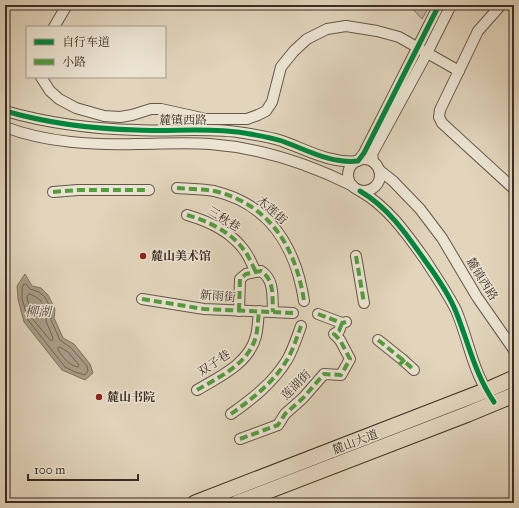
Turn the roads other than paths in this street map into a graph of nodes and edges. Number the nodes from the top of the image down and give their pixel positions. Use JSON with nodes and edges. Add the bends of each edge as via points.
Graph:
{"nodes":[{"id":1,"x":67,"y":5,"type":"edge"},
{"id":2,"x":439,"y":5,"type":"edge"},
{"id":3,"x":451,"y":5,"type":"edge"},
{"id":4,"x":501,"y":5,"type":"edge"},
{"id":5,"x":55,"y":26,"type":"edge"},
{"id":6,"x":418,"y":47,"type":"junction"},
{"id":7,"x":427,"y":53,"type":"junction"},
{"id":8,"x":460,"y":71,"type":"junction"},
{"id":9,"x":42,"y":78,"type":"edge"},
{"id":10,"x":5,"y":111,"type":"edge"},
{"id":11,"x":5,"y":127,"type":"edge"},
{"id":12,"x":358,"y":161,"type":"junction"},
{"id":13,"x":378,"y":168,"type":"junction"},
{"id":14,"x":178,"y":188,"type":"dead end"},
{"id":15,"x":356,"y":188,"type":"junction"},
{"id":16,"x":514,"y":189,"type":"edge"},
{"id":17,"x":149,"y":190,"type":"dead end"},
{"id":18,"x":53,"y":192,"type":"dead end"},
{"id":19,"x":187,"y":215,"type":"dead end"},
{"id":20,"x":356,"y":256,"type":"dead end"},
{"id":21,"x":256,"y":272,"type":"junction"},
{"id":22,"x":142,"y":299,"type":"dead end"},
{"id":23,"x":304,"y":301,"type":"dead end"},
{"id":24,"x":364,"y":303,"type":"dead end"},
{"id":25,"x":239,"y":310,"type":"junction"},
{"id":26,"x":259,"y":311,"type":"junction"},
{"id":27,"x":273,"y":312,"type":"junction"},
{"id":28,"x":292,"y":313,"type":"dead end"},
{"id":29,"x":318,"y":314,"type":"dead end"},
{"id":30,"x":301,"y":326,"type":"dead end"},
{"id":31,"x":378,"y":340,"type":"dead end"},
{"id":32,"x":514,"y":350,"type":"edge"},
{"id":33,"x":414,"y":370,"type":"dead end"},
{"id":34,"x":513,"y":379,"type":"edge"},
{"id":35,"x":197,"y":390,"type":"dead end"},
{"id":36,"x":514,"y":394,"type":"edge"},
{"id":37,"x":491,"y":396,"type":"junction"},
{"id":38,"x":231,"y":414,"type":"dead end"},
{"id":39,"x":240,"y":439,"type":"dead end"},
{"id":40,"x":195,"y":503,"type":"edge"},
{"id":41,"x":237,"y":503,"type":"edge"}],
"edges":[{"from":1,"to":5,"type":"street"},
{"from":2,"to":6,"type":"street"},
{"from":3,"to":7,"type":"street"},
{"from":4,"to":8,"type":"street","via":[[478,31]]},
{"from":6,"to":7,"type":"street"},
{"from":6,"to":9,"type":"street","via":[[377,31],[346,26],[327,29],[294,51],[281,67],[272,102],[266,111],[247,119],[206,118],[161,109],[120,117],[104,116],[76,108],[59,99]]},
{"from":6,"to":12,"type":"street"},
{"from":7,"to":8,"type":"street"},
{"from":7,"to":13,"type":"street","via":[[372,154]]},
{"from":8,"to":16,"type":"street","via":[[439,117],[442,123]]},
{"from":10,"to":12,"type":"street","name":"麓镇西路","via":[[27,118],[109,128],[242,133],[280,140],[342,162]]},
{"from":11,"to":15,"type":"street","via":[[34,136],[82,143],[209,144],[240,147],[286,158]]},
{"from":12,"to":13,"type":"street","via":[[368,160]]},
{"from":12,"to":15,"type":"street","via":[[350,168],[349,173],[349,178]]},
{"from":13,"to":15,"type":"street","via":[[380,178],[376,186],[369,190]]},
{"from":13,"to":32,"type":"street","name":"麓镇西路","via":[[420,208]]},
{"from":14,"to":23,"type":"street","name":"木莲街","via":[[214,191],[235,198],[255,209],[274,226],[291,254]]},
{"from":15,"to":37,"type":"street","via":[[377,202],[403,228],[438,278],[456,311],[474,365]]},
{"from":17,"to":18,"type":"street"},
{"from":19,"to":21,"type":"street","name":"三秋巷","via":[[204,220],[229,235],[244,249]]},
{"from":20,"to":24,"type":"street"},
{"from":21,"to":25,"type":"street","via":[[246,274],[240,279]]},
{"from":21,"to":27,"type":"street","name":"三秋巷","via":[[261,271],[268,276],[272,289]]},
{"from":22,"to":25,"type":"street","name":"新雨街","via":[[204,309]]},
{"from":25,"to":26,"type":"street","name":"新雨街"},
{"from":26,"to":27,"type":"street","name":"新雨街"},
{"from":26,"to":35,"type":"street","name":"双子巷","via":[[256,337],[246,356],[232,369]]},
{"from":27,"to":28,"type":"street","name":"新雨街"},
{"from":29,"to":39,"type":"street","name":"莲湖街","via":[[344,323],[334,334],[350,359],[341,375],[324,374],[285,414],[278,426]]},
{"from":30,"to":38,"type":"street","via":[[287,360],[277,374],[248,402]]},
{"from":31,"to":33,"type":"street"},
{"from":34,"to":37,"type":"highway","name":"麓山大道"},
{"from":36,"to":37,"type":"highway","name":"麓山大道"},
{"from":37,"to":40,"type":"highway","name":"麓山大道"},
{"from":37,"to":41,"type":"highway","name":"麓山大道","via":[[468,414]]}]}
